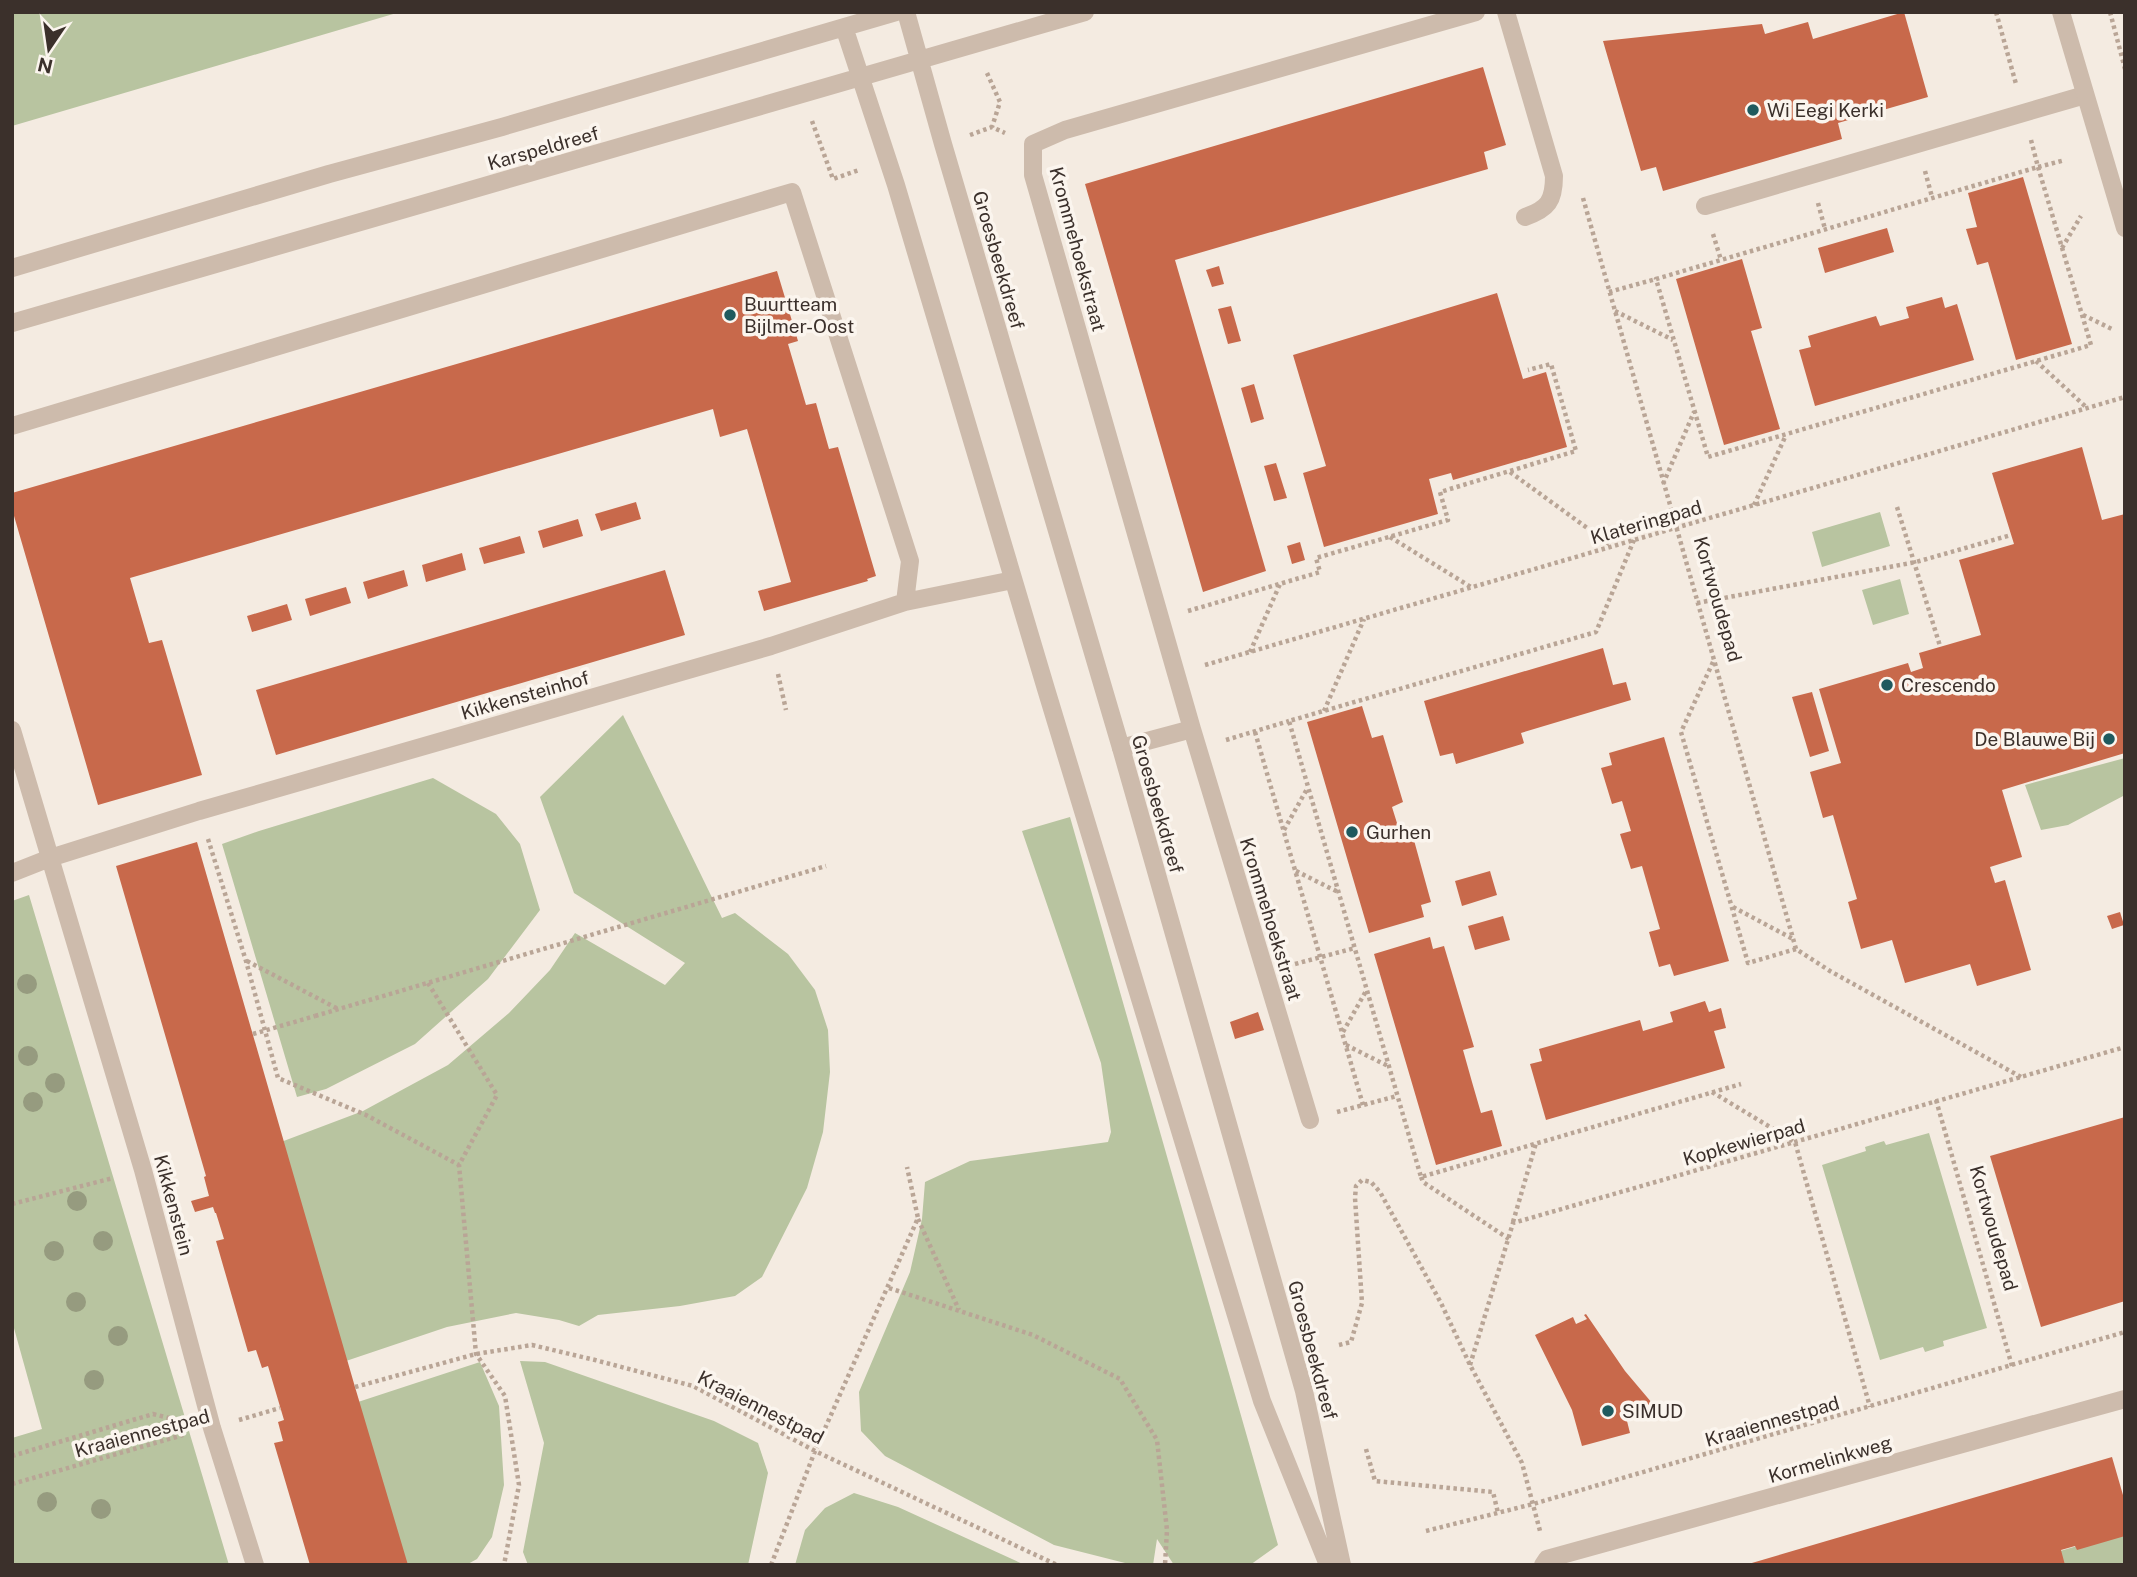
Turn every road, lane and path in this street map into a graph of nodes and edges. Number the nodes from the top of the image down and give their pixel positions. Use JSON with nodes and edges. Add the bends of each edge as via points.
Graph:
{"nodes":[{"id":1,"x":896,"y":12,"type":"edge"},
{"id":2,"x":906,"y":12,"type":"edge"},
{"id":3,"x":1085,"y":12,"type":"edge"},
{"id":4,"x":1476,"y":12,"type":"edge"},
{"id":5,"x":1506,"y":12,"type":"edge"},
{"id":6,"x":1996,"y":12,"type":"edge"},
{"id":7,"x":2061,"y":12,"type":"edge"},
{"id":8,"x":2110,"y":12,"type":"edge"},
{"id":9,"x":842,"y":20,"type":"edge"},
{"id":10,"x":920,"y":60,"type":"junction"},
{"id":11,"x":2125,"y":69,"type":"edge"},
{"id":12,"x":861,"y":78,"type":"junction"},
{"id":13,"x":2085,"y":95,"type":"junction"},
{"id":14,"x":2024,"y":113,"type":"junction"},
{"id":15,"x":2065,"y":160,"type":"dead end"},
{"id":16,"x":2038,"y":167,"type":"junction"},
{"id":17,"x":1579,"y":186,"type":"dead end"},
{"id":18,"x":1705,"y":206,"type":"dead end"},
{"id":19,"x":2081,"y":216,"type":"dead end"},
{"id":20,"x":1525,"y":217,"type":"dead end"},
{"id":21,"x":2125,"y":228,"type":"edge"},
{"id":22,"x":2062,"y":248,"type":"junction"},
{"id":23,"x":12,"y":268,"type":"edge"},
{"id":24,"x":1656,"y":279,"type":"junction"},
{"id":25,"x":1609,"y":292,"type":"junction"},
{"id":26,"x":1615,"y":311,"type":"junction"},
{"id":27,"x":2082,"y":315,"type":"junction"},
{"id":28,"x":12,"y":323,"type":"edge"},
{"id":29,"x":2114,"y":330,"type":"dead end"},
{"id":30,"x":1674,"y":341,"type":"junction"},
{"id":31,"x":2036,"y":360,"type":"junction"},
{"id":32,"x":1528,"y":370,"type":"dead end"},
{"id":33,"x":2125,"y":397,"type":"edge"},
{"id":34,"x":2087,"y":407,"type":"junction"},
{"id":35,"x":1694,"y":411,"type":"junction"},
{"id":36,"x":12,"y":426,"type":"edge"},
{"id":37,"x":1787,"y":434,"type":"junction"},
{"id":38,"x":1510,"y":471,"type":"junction"},
{"id":39,"x":1663,"y":485,"type":"junction"},
{"id":40,"x":1754,"y":505,"type":"junction"},
{"id":41,"x":1897,"y":507,"type":"dead end"},
{"id":42,"x":1675,"y":528,"type":"junction"},
{"id":43,"x":2011,"y":536,"type":"dead end"},
{"id":44,"x":1390,"y":537,"type":"junction"},
{"id":45,"x":1634,"y":540,"type":"junction"},
{"id":46,"x":1613,"y":546,"type":"junction"},
{"id":47,"x":1916,"y":562,"type":"junction"},
{"id":48,"x":1013,"y":580,"type":"junction"},
{"id":49,"x":1281,"y":583,"type":"junction"},
{"id":50,"x":1471,"y":587,"type":"junction"},
{"id":51,"x":905,"y":602,"type":"junction"},
{"id":52,"x":1697,"y":603,"type":"junction"},
{"id":53,"x":1161,"y":619,"type":"junction"},
{"id":54,"x":1364,"y":619,"type":"junction"},
{"id":55,"x":1940,"y":646,"type":"dead end"},
{"id":56,"x":1250,"y":652,"type":"junction"},
{"id":57,"x":1714,"y":660,"type":"junction"},
{"id":58,"x":1176,"y":674,"type":"junction"},
{"id":59,"x":1323,"y":711,"type":"junction"},
{"id":60,"x":1289,"y":721,"type":"junction"},
{"id":61,"x":1192,"y":729,"type":"junction"},
{"id":62,"x":12,"y":730,"type":"edge"},
{"id":63,"x":1255,"y":732,"type":"junction"},
{"id":64,"x":1121,"y":748,"type":"junction"},
{"id":65,"x":1198,"y":749,"type":"junction"},
{"id":66,"x":1308,"y":788,"type":"junction"},
{"id":67,"x":199,"y":811,"type":"junction"},
{"id":68,"x":1284,"y":830,"type":"junction"},
{"id":69,"x":50,"y":858,"type":"junction"},
{"id":70,"x":826,"y":866,"type":"dead end"},
{"id":71,"x":1296,"y":870,"type":"junction"},
{"id":72,"x":12,"y":873,"type":"edge"},
{"id":73,"x":1338,"y":892,"type":"junction"},
{"id":74,"x":1732,"y":906,"type":"junction"},
{"id":75,"x":1793,"y":939,"type":"junction"},
{"id":76,"x":1355,"y":947,"type":"junction"},
{"id":77,"x":1796,"y":949,"type":"junction"},
{"id":78,"x":1321,"y":957,"type":"junction"},
{"id":79,"x":246,"y":961,"type":"junction"},
{"id":80,"x":1265,"y":973,"type":"junction"},
{"id":81,"x":428,"y":983,"type":"junction"},
{"id":82,"x":1367,"y":991,"type":"junction"},
{"id":83,"x":338,"y":1009,"type":"junction"},
{"id":84,"x":1343,"y":1032,"type":"junction"},
{"id":85,"x":253,"y":1034,"type":"dead end"},
{"id":86,"x":1346,"y":1045,"type":"junction"},
{"id":87,"x":2125,"y":1047,"type":"edge"},
{"id":88,"x":1389,"y":1066,"type":"junction"},
{"id":89,"x":2021,"y":1077,"type":"junction"},
{"id":90,"x":1741,"y":1083,"type":"dead end"},
{"id":91,"x":1711,"y":1092,"type":"junction"},
{"id":92,"x":1397,"y":1096,"type":"junction"},
{"id":93,"x":1936,"y":1100,"type":"junction"},
{"id":94,"x":1363,"y":1105,"type":"junction"},
{"id":95,"x":1310,"y":1120,"type":"joint"},
{"id":96,"x":1795,"y":1142,"type":"junction"},
{"id":97,"x":1536,"y":1143,"type":"junction"},
{"id":98,"x":459,"y":1165,"type":"junction"},
{"id":99,"x":907,"y":1167,"type":"dead end"},
{"id":100,"x":143,"y":1170,"type":"junction"},
{"id":101,"x":1421,"y":1177,"type":"junction"},
{"id":102,"x":12,"y":1204,"type":"edge"},
{"id":103,"x":918,"y":1218,"type":"junction"},
{"id":104,"x":1513,"y":1223,"type":"junction"},
{"id":105,"x":1508,"y":1239,"type":"junction"},
{"id":106,"x":889,"y":1288,"type":"junction"},
{"id":107,"x":959,"y":1311,"type":"junction"},
{"id":108,"x":2125,"y":1332,"type":"edge"},
{"id":109,"x":1339,"y":1345,"type":"dead end"},
{"id":110,"x":476,"y":1354,"type":"junction"},
{"id":111,"x":1470,"y":1365,"type":"junction"},
{"id":112,"x":2012,"y":1366,"type":"junction"},
{"id":113,"x":355,"y":1387,"type":"dead end"},
{"id":114,"x":2125,"y":1398,"type":"edge"},
{"id":115,"x":1870,"y":1407,"type":"junction"},
{"id":116,"x":280,"y":1408,"type":"dead end"},
{"id":117,"x":212,"y":1428,"type":"junction"},
{"id":118,"x":1366,"y":1449,"type":"dead end"},
{"id":119,"x":816,"y":1451,"type":"junction"},
{"id":120,"x":12,"y":1456,"type":"edge"},
{"id":121,"x":12,"y":1484,"type":"edge"},
{"id":122,"x":1533,"y":1504,"type":"junction"},
{"id":123,"x":1498,"y":1513,"type":"junction"},
{"id":124,"x":1426,"y":1531,"type":"dead end"},
{"id":125,"x":1545,"y":1562,"type":"edge"},
{"id":126,"x":255,"y":1565,"type":"edge"},
{"id":127,"x":504,"y":1565,"type":"edge"},
{"id":128,"x":771,"y":1565,"type":"edge"},
{"id":129,"x":1057,"y":1565,"type":"edge"},
{"id":130,"x":1165,"y":1565,"type":"edge"},
{"id":131,"x":1328,"y":1565,"type":"edge"},
{"id":132,"x":1342,"y":1565,"type":"edge"}],
"edges":[{"from":1,"to":9,"type":"street","name":"Karspeldreef"},
{"from":2,"to":10,"type":"street","name":"Groesbeekdreef"},
{"from":3,"to":10,"type":"street","name":"Karspeldreef"},
{"from":4,"to":53,"type":"street","name":"Krommehoekstraat","via":[[1065,130],[1033,144],[1033,175]]},
{"from":5,"to":20,"type":"street","via":[[1554,176],[1547,206]]},
{"from":6,"to":14,"type":"path"},
{"from":7,"to":13,"type":"street"},
{"from":8,"to":11,"type":"path"},
{"from":9,"to":12,"type":"street"},
{"from":9,"to":23,"type":"street","name":"Karspeldreef","via":[[502,127]]},
{"from":10,"to":12,"type":"street","name":"Karspeldreef"},
{"from":10,"to":64,"type":"street","name":"Groesbeekdreef"},
{"from":12,"to":28,"type":"street","name":"Karspeldreef"},
{"from":12,"to":48,"type":"street"},
{"from":13,"to":14,"type":"street"},
{"from":13,"to":21,"type":"street"},
{"from":14,"to":16,"type":"path"},
{"from":14,"to":18,"type":"street"},
{"from":15,"to":16,"type":"path"},
{"from":16,"to":22,"type":"path"},
{"from":16,"to":24,"type":"path"},
{"from":17,"to":25,"type":"path","name":"Kortwoudepad"},
{"from":19,"to":22,"type":"path"},
{"from":22,"to":27,"type":"path"},
{"from":24,"to":25,"type":"path"},
{"from":24,"to":30,"type":"path"},
{"from":25,"to":26,"type":"path","name":"Kortwoudepad"},
{"from":26,"to":30,"type":"path"},
{"from":26,"to":39,"type":"path","name":"Kortwoudepad"},
{"from":27,"to":29,"type":"path"},
{"from":27,"to":31,"type":"path","via":[[2091,345]]},
{"from":30,"to":35,"type":"path"},
{"from":31,"to":34,"type":"path"},
{"from":31,"to":37,"type":"path"},
{"from":32,"to":38,"type":"path","via":[[1551,364],[1576,451]]},
{"from":33,"to":34,"type":"path","name":"Klateringpad"},
{"from":34,"to":40,"type":"path","name":"Klateringpad"},
{"from":35,"to":37,"type":"path","via":[[1708,457]]},
{"from":35,"to":39,"type":"path"},
{"from":36,"to":51,"type":"street","via":[[792,192],[910,561]]},
{"from":37,"to":40,"type":"path"},
{"from":38,"to":44,"type":"path","via":[[1440,492],[1448,520]]},
{"from":38,"to":46,"type":"path"},
{"from":39,"to":42,"type":"path","name":"Kortwoudepad"},
{"from":40,"to":42,"type":"path","name":"Klateringpad"},
{"from":41,"to":47,"type":"path"},
{"from":42,"to":45,"type":"path","name":"Klateringpad"},
{"from":42,"to":52,"type":"path","name":"Kortwoudepad"},
{"from":43,"to":47,"type":"path"},
{"from":44,"to":49,"type":"path","via":[[1316,558],[1320,572]]},
{"from":44,"to":50,"type":"path"},
{"from":45,"to":46,"type":"path","name":"Klateringpad"},
{"from":45,"to":59,"type":"path","via":[[1595,632]]},
{"from":46,"to":50,"type":"path","name":"Klateringpad"},
{"from":47,"to":52,"type":"path"},
{"from":47,"to":55,"type":"path"},
{"from":48,"to":51,"type":"street","name":"Kikkensteinhof"},
{"from":48,"to":131,"type":"street","via":[[1262,1401]]},
{"from":49,"to":53,"type":"path"},
{"from":49,"to":56,"type":"path"},
{"from":50,"to":54,"type":"path","name":"Klateringpad"},
{"from":51,"to":67,"type":"street","name":"Kikkensteinhof","via":[[771,646]]},
{"from":52,"to":57,"type":"path","name":"Kortwoudepad"},
{"from":53,"to":58,"type":"street","name":"Krommehoekstraat"},
{"from":54,"to":56,"type":"path","name":"Klateringpad"},
{"from":54,"to":59,"type":"path"},
{"from":56,"to":58,"type":"path","name":"Klateringpad"},
{"from":57,"to":74,"type":"path","via":[[1682,732]]},
{"from":57,"to":75,"type":"path","name":"Kortwoudepad"},
{"from":58,"to":61,"type":"street","name":"Krommehoekstraat"},
{"from":59,"to":60,"type":"path"},
{"from":60,"to":63,"type":"path"},
{"from":60,"to":66,"type":"path"},
{"from":61,"to":64,"type":"street"},
{"from":61,"to":65,"type":"street","name":"Krommehoekstraat"},
{"from":62,"to":69,"type":"street","name":"Kikkenstein"},
{"from":63,"to":65,"type":"path"},
{"from":63,"to":68,"type":"path"},
{"from":64,"to":132,"type":"street","name":"Groesbeekdreef","via":[[1304,1391]]},
{"from":65,"to":80,"type":"street","name":"Krommehoekstraat"},
{"from":66,"to":68,"type":"path"},
{"from":66,"to":73,"type":"path"},
{"from":67,"to":69,"type":"street","name":"Kikkensteinhof"},
{"from":67,"to":79,"type":"path"},
{"from":68,"to":71,"type":"path"},
{"from":69,"to":72,"type":"street","name":"Kikkensteinhof"},
{"from":69,"to":100,"type":"street","name":"Kikkenstein"},
{"from":70,"to":81,"type":"path"},
{"from":71,"to":73,"type":"path"},
{"from":71,"to":78,"type":"path"},
{"from":73,"to":76,"type":"path"},
{"from":74,"to":75,"type":"path"},
{"from":74,"to":77,"type":"path","via":[[1748,963]]},
{"from":75,"to":77,"type":"path","name":"Kortwoudepad"},
{"from":76,"to":78,"type":"path"},
{"from":76,"to":82,"type":"path"},
{"from":77,"to":89,"type":"path"},
{"from":78,"to":80,"type":"path"},
{"from":78,"to":84,"type":"path"},
{"from":79,"to":83,"type":"path"},
{"from":79,"to":98,"type":"path","via":[[278,1078],[366,1115]]},
{"from":80,"to":95,"type":"street","name":"Krommehoekstraat"},
{"from":81,"to":83,"type":"path"},
{"from":81,"to":98,"type":"path","via":[[496,1095]]},
{"from":82,"to":84,"type":"path"},
{"from":82,"to":88,"type":"path"},
{"from":83,"to":85,"type":"path","bridge":true},
{"from":84,"to":86,"type":"path"},
{"from":86,"to":88,"type":"path"},
{"from":86,"to":94,"type":"path"},
{"from":87,"to":89,"type":"path","name":"Kopkewierpad"},
{"from":88,"to":92,"type":"path"},
{"from":89,"to":93,"type":"path","name":"Kopkewierpad"},
{"from":90,"to":91,"type":"path"},
{"from":91,"to":96,"type":"path"},
{"from":91,"to":97,"type":"path"},
{"from":92,"to":94,"type":"path"},
{"from":92,"to":101,"type":"path"},
{"from":93,"to":96,"type":"path","name":"Kopkewierpad"},
{"from":93,"to":112,"type":"path","name":"Kortwoudepad"},
{"from":94,"to":95,"type":"path"},
{"from":96,"to":104,"type":"path","name":"Kopkewierpad"},
{"from":96,"to":115,"type":"path"},
{"from":97,"to":101,"type":"path"},
{"from":97,"to":104,"type":"path"},
{"from":98,"to":110,"type":"path"},
{"from":99,"to":103,"type":"path"},
{"from":100,"to":102,"type":"path"},
{"from":100,"to":117,"type":"street","name":"Kikkenstein"},
{"from":101,"to":105,"type":"path"},
{"from":103,"to":106,"type":"path"},
{"from":103,"to":107,"type":"path"},
{"from":104,"to":105,"type":"path"},
{"from":105,"to":111,"type":"path"},
{"from":106,"to":107,"type":"path"},
{"from":106,"to":119,"type":"path"},
{"from":107,"to":130,"type":"path","via":[[1033,1335],[1120,1379],[1157,1440],[1167,1530]]},
{"from":108,"to":112,"type":"path","name":"Kraaiennestpad"},
{"from":109,"to":111,"type":"path","via":[[1351,1342],[1362,1303],[1355,1198],[1362,1180],[1380,1192]]},
{"from":110,"to":113,"type":"path","name":"Kraaiennestpad"},
{"from":110,"to":119,"type":"path","name":"Kraaiennestpad","via":[[532,1345],[693,1386]]},
{"from":110,"to":127,"type":"path","via":[[505,1396],[519,1485]]},
{"from":111,"to":122,"type":"path","via":[[1522,1463]]},
{"from":112,"to":115,"type":"path","name":"Kraaiennestpad"},
{"from":114,"to":125,"type":"street","name":"Kormelinkweg"},
{"from":115,"to":122,"type":"path","name":"Kraaiennestpad"},
{"from":116,"to":117,"type":"path","name":"Kraaiennestpad"},
{"from":117,"to":120,"type":"path","via":[[153,1414]]},
{"from":117,"to":121,"type":"path","name":"Kraaiennestpad"},
{"from":117,"to":126,"type":"street","name":"Kikkenstein"},
{"from":118,"to":123,"type":"path","via":[[1376,1481],[1493,1492]]},
{"from":119,"to":128,"type":"path"},
{"from":119,"to":129,"type":"path","name":"Kraaiennestpad"},
{"from":122,"to":123,"type":"path","name":"Kraaiennestpad"},
{"from":123,"to":124,"type":"path","name":"Kraaiennestpad"}]}
